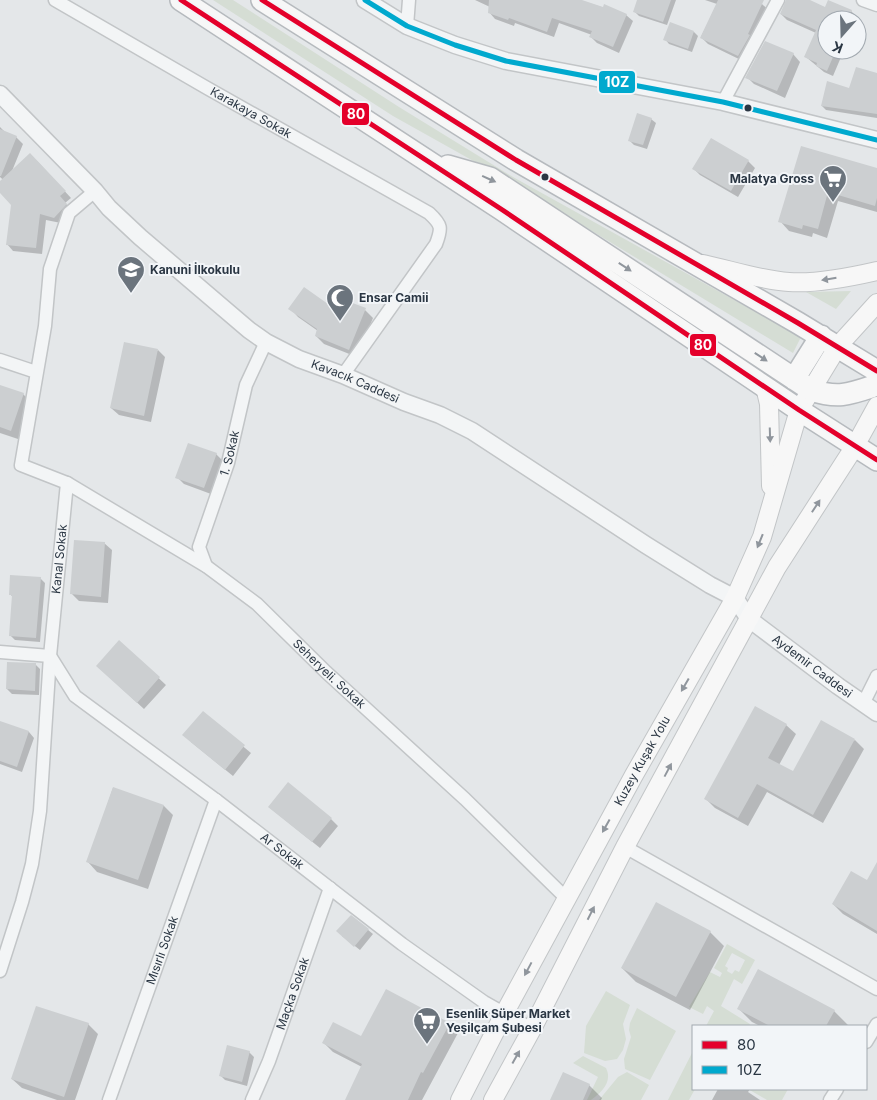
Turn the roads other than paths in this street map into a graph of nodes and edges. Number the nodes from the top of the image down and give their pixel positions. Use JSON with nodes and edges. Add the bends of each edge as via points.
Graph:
{"nodes":[{"id":1,"x":55,"y":0,"type":"edge"},
{"id":2,"x":181,"y":0,"type":"edge"},
{"id":3,"x":262,"y":0,"type":"edge"},
{"id":4,"x":365,"y":0,"type":"edge"},
{"id":5,"x":409,"y":0,"type":"edge"},
{"id":6,"x":778,"y":0,"type":"edge"},
{"id":7,"x":863,"y":0,"type":"edge"},
{"id":8,"x":877,"y":5,"type":"edge"},
{"id":9,"x":407,"y":26,"type":"junction"},
{"id":10,"x":0,"y":94,"type":"edge"},
{"id":11,"x":723,"y":102,"type":"junction"},
{"id":12,"x":877,"y":140,"type":"edge"},
{"id":13,"x":426,"y":160,"type":"junction"},
{"id":14,"x":95,"y":191,"type":"junction"},
{"id":15,"x":692,"y":261,"type":"junction"},
{"id":16,"x":876,"y":271,"type":"edge"},
{"id":17,"x":877,"y":304,"type":"edge"},
{"id":18,"x":829,"y":341,"type":"junction"},
{"id":19,"x":266,"y":342,"type":"junction"},
{"id":20,"x":0,"y":360,"type":"edge"},
{"id":21,"x":877,"y":371,"type":"edge"},
{"id":22,"x":36,"y":372,"type":"junction"},
{"id":23,"x":343,"y":375,"type":"junction"},
{"id":24,"x":803,"y":384,"type":"junction"},
{"id":25,"x":877,"y":385,"type":"edge"},
{"id":26,"x":766,"y":387,"type":"junction"},
{"id":27,"x":877,"y":401,"type":"edge"},
{"id":28,"x":877,"y":406,"type":"edge"},
{"id":29,"x":798,"y":410,"type":"junction"},
{"id":30,"x":869,"y":450,"type":"edge"},
{"id":31,"x":67,"y":483,"type":"junction"},
{"id":32,"x":770,"y":509,"type":"junction"},
{"id":33,"x":206,"y":566,"type":"junction"},
{"id":34,"x":735,"y":598,"type":"junction"},
{"id":35,"x":749,"y":619,"type":"junction"},
{"id":36,"x":0,"y":652,"type":"edge"},
{"id":37,"x":50,"y":656,"type":"junction"},
{"id":38,"x":877,"y":676,"type":"edge"},
{"id":39,"x":862,"y":704,"type":"junction"},
{"id":40,"x":877,"y":713,"type":"edge"},
{"id":41,"x":216,"y":800,"type":"junction"},
{"id":42,"x":625,"y":848,"type":"junction"},
{"id":43,"x":330,"y":888,"type":"junction"},
{"id":44,"x":566,"y":898,"type":"junction"},
{"id":45,"x":0,"y":971,"type":"edge"},
{"id":46,"x":877,"y":988,"type":"edge"},
{"id":47,"x":504,"y":1014,"type":"junction"},
{"id":48,"x":877,"y":1024,"type":"edge"},
{"id":49,"x":532,"y":1029,"type":"junction"},
{"id":50,"x":867,"y":1040,"type":"edge"},
{"id":51,"x":109,"y":1100,"type":"edge"},
{"id":52,"x":252,"y":1100,"type":"edge"},
{"id":53,"x":460,"y":1100,"type":"edge"},
{"id":54,"x":493,"y":1100,"type":"edge"}],
"edges":[{"from":1,"to":23,"type":"street","name":"Karakaya Sokak","via":[[430,213],[438,222],[441,231],[436,244]]},
{"from":2,"to":13,"type":"highway"},
{"from":3,"to":15,"type":"highway","via":[[516,160]]},
{"from":4,"to":9,"type":"street"},
{"from":5,"to":9,"type":"street"},
{"from":6,"to":11,"type":"street"},
{"from":7,"to":8,"type":"street"},
{"from":9,"to":11,"type":"street","via":[[506,61]]},
{"from":10,"to":14,"type":"street","name":"Kavacık Caddesi"},
{"from":11,"to":12,"type":"street"},
{"from":13,"to":24,"type":"highway","one_way":true,"via":[[490,178]]},
{"from":13,"to":26,"type":"highway"},
{"from":14,"to":19,"type":"street","name":"Kavacık Caddesi","via":[[154,249]]},
{"from":14,"to":22,"type":"street","via":[[69,213],[50,270],[45,326]]},
{"from":16,"to":15,"type":"main road","one_way":true,"via":[[791,282]]},
{"from":15,"to":18,"type":"highway"},
{"from":17,"to":18,"type":"main road"},
{"from":18,"to":21,"type":"highway"},
{"from":18,"to":24,"type":"highway"},
{"from":19,"to":23,"type":"street","name":"Kavacık Caddesi","via":[[298,360]]},
{"from":19,"to":33,"type":"street","name":"1. Sokak","via":[[246,385],[228,463],[199,546]]},
{"from":20,"to":22,"type":"street"},
{"from":22,"to":31,"type":"street","via":[[22,465]]},
{"from":23,"to":34,"type":"street","name":"Kavacık Caddesi","via":[[472,431],[646,545]]},
{"from":24,"to":25,"type":"highway","via":[[837,396]]},
{"from":24,"to":29,"type":"main road","name":"Kuzey Kuşak Yolu"},
{"from":26,"to":29,"type":"highway"},
{"from":26,"to":32,"type":"main road","one_way":true},
{"from":27,"to":29,"type":"highway","via":[[854,398]]},
{"from":28,"to":30,"type":"main road","name":"Kuzey Kuşak Yolu"},
{"from":29,"to":30,"type":"highway"},
{"from":29,"to":32,"type":"main road","name":"Kuzey Kuşak Yolu"},
{"from":35,"to":30,"type":"main road","name":"Kuzey Kuşak Yolu","one_way":true,"via":[[777,566]]},
{"from":31,"to":33,"type":"street","name":"Seheryeli. Sokak"},
{"from":31,"to":37,"type":"street","name":"Kanal Sokak"},
{"from":32,"to":34,"type":"main road","name":"Kuzey Kuşak Yolu","one_way":true,"via":[[762,537]]},
{"from":33,"to":44,"type":"street","name":"Seheryeli. Sokak","via":[[258,604],[326,672],[466,799]]},
{"from":34,"to":35,"type":"street","name":"Kavacık Caddesi"},
{"from":34,"to":44,"type":"main road","name":"Kuzey Kuşak Yolu","one_way":true},
{"from":35,"to":39,"type":"street","name":"Aydemir Caddesi"},
{"from":42,"to":35,"type":"main road","name":"Kuzey Kuşak Yolu","one_way":true},
{"from":36,"to":37,"type":"street"},
{"from":37,"to":41,"type":"street","name":"Ar Sokak","via":[[75,696]]},
{"from":37,"to":45,"type":"street","name":"Kanal Sokak","via":[[40,811],[32,864]]},
{"from":38,"to":39,"type":"street"},
{"from":39,"to":40,"type":"street","name":"Aydemir Caddesi"},
{"from":41,"to":43,"type":"street","name":"Ar Sokak"},
{"from":41,"to":51,"type":"street","name":"Mısırlı Sokak"},
{"from":42,"to":46,"type":"street"},
{"from":49,"to":42,"type":"main road","name":"Kuzey Kuşak Yolu","one_way":true},
{"from":43,"to":47,"type":"street","name":"Ar Sokak","via":[[417,955]]},
{"from":43,"to":52,"type":"street","name":"Maçka Sokak"},
{"from":44,"to":47,"type":"main road","name":"Kuzey Kuşak Yolu","one_way":true},
{"from":47,"to":49,"type":"street","name":"Ar Sokak"},
{"from":47,"to":53,"type":"main road","name":"Kuzey Kuşak Yolu"},
{"from":48,"to":50,"type":"street"},
{"from":54,"to":49,"type":"main road","name":"Kuzey Kuşak Yolu","one_way":true}]}
